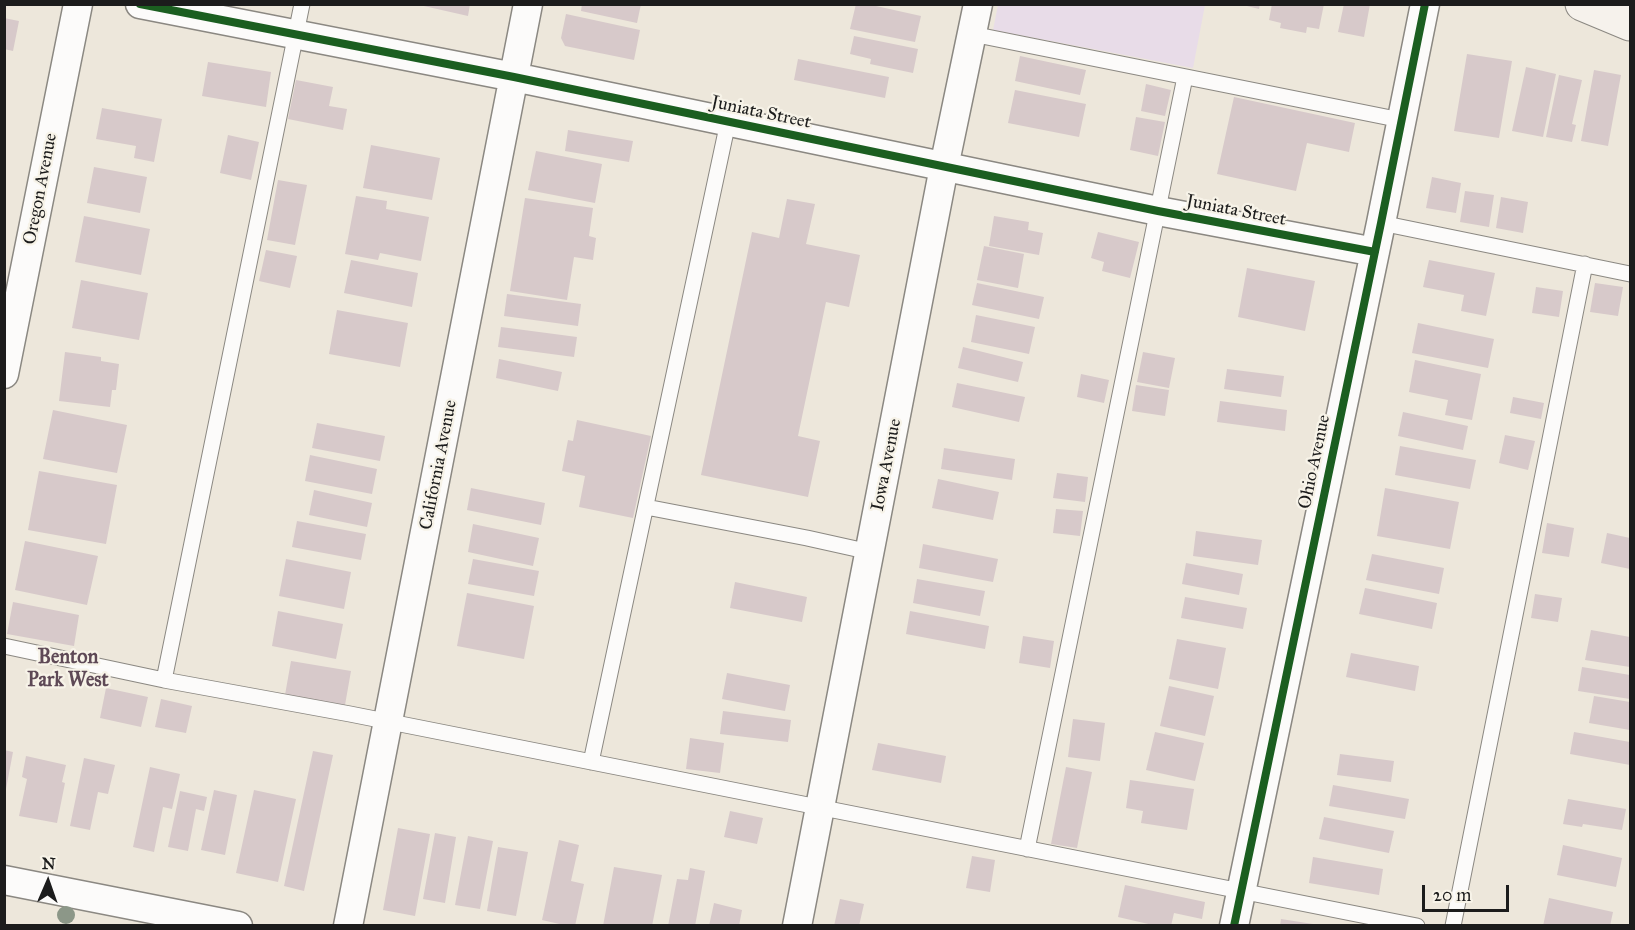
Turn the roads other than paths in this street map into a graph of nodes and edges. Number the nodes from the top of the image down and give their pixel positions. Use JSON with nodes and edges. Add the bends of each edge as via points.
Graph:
{"nodes":[{"id":1,"x":78,"y":4,"type":"edge"},
{"id":2,"x":140,"y":4,"type":"edge"},
{"id":3,"x":302,"y":4,"type":"edge"},
{"id":4,"x":528,"y":4,"type":"edge"},
{"id":5,"x":978,"y":4,"type":"edge"},
{"id":6,"x":1425,"y":4,"type":"edge"},
{"id":7,"x":1582,"y":4,"type":"edge"},
{"id":8,"x":1629,"y":17,"type":"edge"},
{"id":9,"x":296,"y":34,"type":"junction"},
{"id":10,"x":972,"y":34,"type":"junction"},
{"id":11,"x":514,"y":77,"type":"junction"},
{"id":12,"x":1185,"y":77,"type":"junction"},
{"id":13,"x":1401,"y":120,"type":"junction"},
{"id":14,"x":728,"y":122,"type":"junction"},
{"id":15,"x":944,"y":167,"type":"junction"},
{"id":16,"x":1158,"y":211,"type":"junction"},
{"id":17,"x":1381,"y":223,"type":"junction"},
{"id":18,"x":1375,"y":252,"type":"junction"},
{"id":19,"x":1585,"y":264,"type":"junction"},
{"id":20,"x":1630,"y":274,"type":"edge"},
{"id":21,"x":4,"y":374,"type":"edge"},
{"id":22,"x":646,"y":507,"type":"junction"},
{"id":23,"x":870,"y":552,"type":"junction"},
{"id":24,"x":4,"y":646,"type":"edge"},
{"id":25,"x":164,"y":680,"type":"junction"},
{"id":26,"x":388,"y":722,"type":"junction"},
{"id":27,"x":591,"y":762,"type":"junction"},
{"id":28,"x":820,"y":807,"type":"junction"},
{"id":29,"x":1027,"y":849,"type":"junction"},
{"id":30,"x":4,"y":880,"type":"edge"},
{"id":31,"x":1241,"y":891,"type":"junction"},
{"id":32,"x":238,"y":926,"type":"edge"},
{"id":33,"x":348,"y":926,"type":"edge"},
{"id":34,"x":797,"y":926,"type":"edge"},
{"id":35,"x":1234,"y":926,"type":"edge"},
{"id":36,"x":1417,"y":926,"type":"edge"},
{"id":37,"x":1453,"y":926,"type":"edge"}],
"edges":[{"from":1,"to":21,"type":"street","name":"Oregon Avenue"},
{"from":2,"to":9,"type":"street","name":"Juniata Street"},
{"from":3,"to":9,"type":"lane"},
{"from":4,"to":11,"type":"street","name":"California Avenue"},
{"from":5,"to":10,"type":"street","name":"Iowa Avenue"},
{"from":6,"to":13,"type":"street","name":"Ohio Avenue"},
{"from":7,"to":8,"type":"main road"},
{"from":9,"to":11,"type":"street","name":"Juniata Street"},
{"from":9,"to":25,"type":"lane"},
{"from":10,"to":12,"type":"lane"},
{"from":10,"to":15,"type":"street","name":"Iowa Avenue"},
{"from":11,"to":14,"type":"street","name":"Juniata Street"},
{"from":11,"to":26,"type":"street","name":"California Avenue"},
{"from":12,"to":13,"type":"lane"},
{"from":12,"to":16,"type":"lane"},
{"from":13,"to":17,"type":"street","name":"Ohio Avenue"},
{"from":14,"to":15,"type":"street","name":"Juniata Street"},
{"from":14,"to":22,"type":"lane"},
{"from":15,"to":16,"type":"street","name":"Juniata Street"},
{"from":15,"to":23,"type":"street","name":"Iowa Avenue"},
{"from":16,"to":18,"type":"street","name":"Juniata Street"},
{"from":16,"to":29,"type":"lane"},
{"from":17,"to":18,"type":"street","name":"Ohio Avenue"},
{"from":17,"to":19,"type":"lane"},
{"from":18,"to":31,"type":"street","name":"Ohio Avenue"},
{"from":19,"to":20,"type":"lane"},
{"from":19,"to":37,"type":"lane"},
{"from":22,"to":23,"type":"lane"},
{"from":22,"to":27,"type":"lane"},
{"from":23,"to":28,"type":"street","name":"Iowa Avenue"},
{"from":24,"to":25,"type":"lane"},
{"from":25,"to":26,"type":"lane"},
{"from":26,"to":27,"type":"lane"},
{"from":26,"to":33,"type":"street","name":"California Avenue"},
{"from":27,"to":28,"type":"lane"},
{"from":28,"to":29,"type":"lane"},
{"from":28,"to":34,"type":"street","name":"Iowa Avenue"},
{"from":29,"to":31,"type":"lane"},
{"from":30,"to":32,"type":"street"},
{"from":31,"to":35,"type":"street","name":"Ohio Avenue"},
{"from":31,"to":36,"type":"lane"}]}
